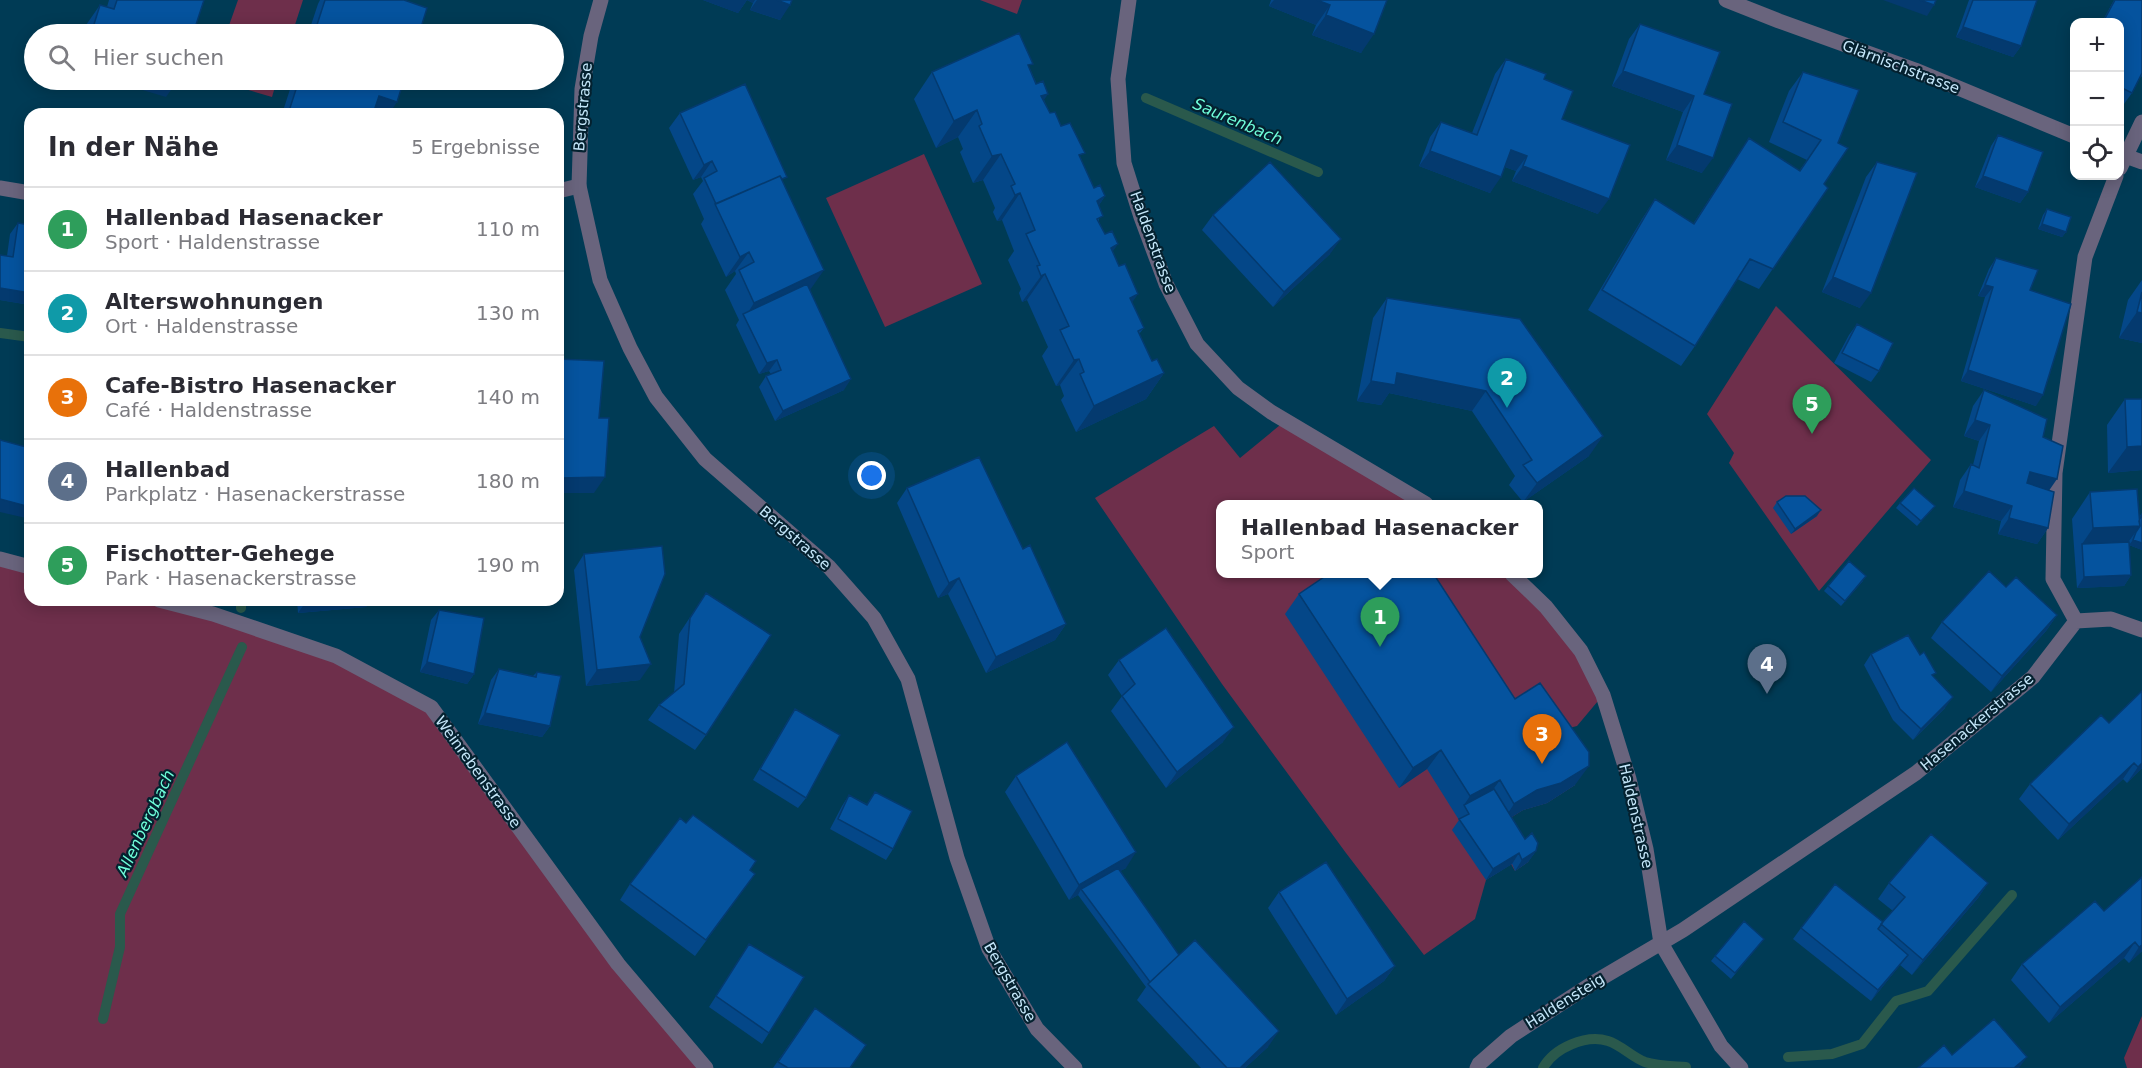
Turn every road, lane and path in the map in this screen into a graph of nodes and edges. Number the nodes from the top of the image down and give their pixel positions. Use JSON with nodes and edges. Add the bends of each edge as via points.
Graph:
{"nodes":[{"id":1,"x":601,"y":0,"type":"edge"},
{"id":2,"x":1130,"y":0,"type":"edge"},
{"id":3,"x":1726,"y":0,"type":"edge"},
{"id":4,"x":2142,"y":122,"type":"edge"},
{"id":5,"x":2070,"y":133,"type":"edge"},
{"id":6,"x":2124,"y":154,"type":"edge"},
{"id":7,"x":2124,"y":159,"type":"edge"},
{"id":8,"x":2142,"y":162,"type":"edge"},
{"id":9,"x":2114,"y":180,"type":"edge"},
{"id":10,"x":579,"y":186,"type":"junction"},
{"id":11,"x":0,"y":188,"type":"edge"},
{"id":12,"x":564,"y":190,"type":"edge"},
{"id":13,"x":24,"y":192,"type":"edge"},
{"id":14,"x":1419,"y":500,"type":"edge"},
{"id":15,"x":0,"y":559,"type":"edge"},
{"id":16,"x":24,"y":565,"type":"edge"},
{"id":17,"x":1517,"y":578,"type":"edge"},
{"id":18,"x":213,"y":607,"type":"edge"},
{"id":19,"x":2076,"y":621,"type":"junction"},
{"id":20,"x":2142,"y":630,"type":"edge"},
{"id":21,"x":1661,"y":943,"type":"junction"},
{"id":22,"x":706,"y":1068,"type":"edge"},
{"id":23,"x":1075,"y":1068,"type":"edge"},
{"id":24,"x":1477,"y":1068,"type":"edge"},
{"id":25,"x":1740,"y":1068,"type":"edge"}],
"edges":[{"from":1,"to":10,"type":"street","name":"Bergstrasse","via":[[582,89]]},
{"from":2,"to":14,"type":"street","name":"Haldenstrasse","via":[[1118,80],[1124,163],[1166,284],[1197,344],[1238,388],[1271,412]]},
{"from":3,"to":5,"type":"street","name":"Glärnischstrasse","via":[[1915,70]]},
{"from":4,"to":6,"type":"street"},
{"from":7,"to":8,"type":"street"},
{"from":9,"to":19,"type":"street","via":[[2085,257],[2055,472],[2053,579]]},
{"from":10,"to":12,"type":"street"},
{"from":10,"to":23,"type":"street","name":"Bergstrasse","via":[[600,280],[656,397],[705,459],[829,567],[874,618],[908,679],[957,858],[989,949],[1037,1029]]},
{"from":11,"to":13,"type":"street"},
{"from":15,"to":16,"type":"street"},
{"from":17,"to":21,"type":"street","name":"Haldenstrasse","via":[[1581,651],[1603,695],[1646,849]]},
{"from":18,"to":22,"type":"street","name":"Weinrebenstrasse","via":[[336,656],[431,707],[618,964]]},
{"from":19,"to":20,"type":"street","via":[[2111,619]]},
{"from":19,"to":21,"type":"street","name":"Hasenackerstrasse","via":[[2033,677],[1916,773]]},
{"from":21,"to":24,"type":"street","name":"Haldensteig","via":[[1511,1035]]},
{"from":21,"to":25,"type":"street","name":"Haldenstrasse","via":[[1721,1046]]}]}
